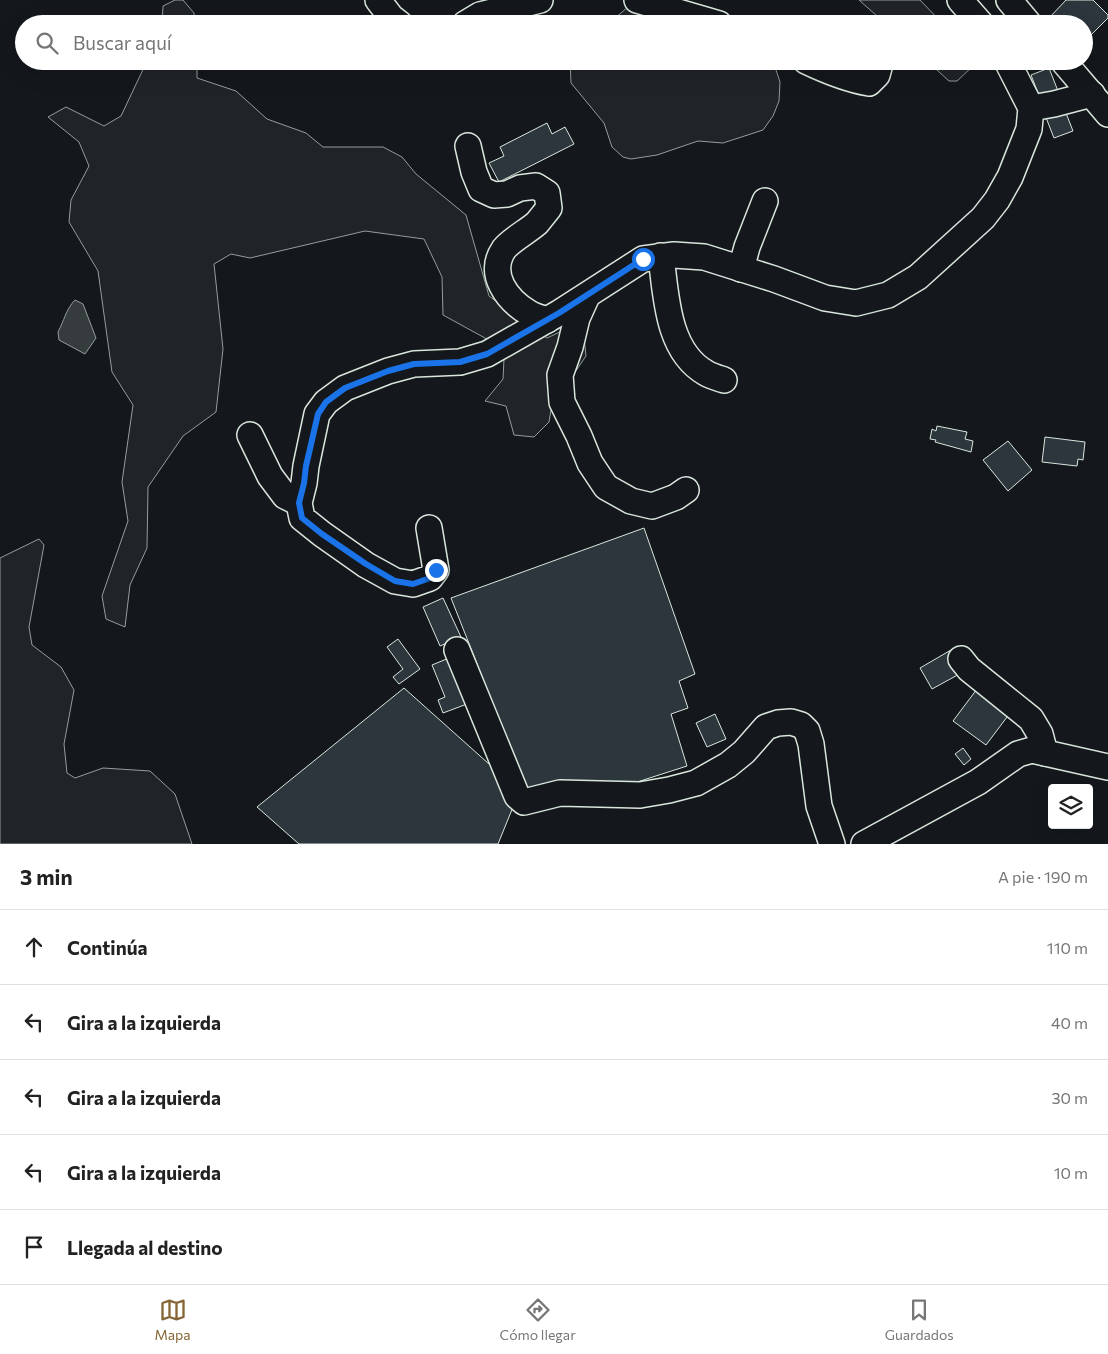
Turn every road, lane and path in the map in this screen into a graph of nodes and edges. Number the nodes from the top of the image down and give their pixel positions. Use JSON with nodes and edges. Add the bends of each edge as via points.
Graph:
{"nodes":[{"id":1,"x":378,"y":0,"type":"edge"},
{"id":2,"x":540,"y":0,"type":"edge"},
{"id":3,"x":637,"y":0,"type":"edge"},
{"id":4,"x":960,"y":0,"type":"edge"},
{"id":5,"x":1009,"y":0,"type":"edge"},
{"id":6,"x":389,"y":15,"type":"edge"},
{"id":7,"x":480,"y":15,"type":"edge"},
{"id":8,"x":688,"y":15,"type":"edge"},
{"id":9,"x":973,"y":15,"type":"edge"},
{"id":10,"x":1022,"y":15,"type":"edge"},
{"id":11,"x":824,"y":70,"type":"edge"},
{"id":12,"x":878,"y":70,"type":"edge"},
{"id":13,"x":1012,"y":70,"type":"edge"},
{"id":14,"x":1071,"y":70,"type":"edge"},
{"id":15,"x":1092,"y":94,"type":"junction"},
{"id":16,"x":1031,"y":108,"type":"junction"},
{"id":17,"x":1108,"y":114,"type":"edge"},
{"id":18,"x":468,"y":146,"type":"dead end"},
{"id":19,"x":765,"y":201,"type":"dead end"},
{"id":20,"x":661,"y":256,"type":"junction"},
{"id":21,"x":741,"y":269,"type":"junction"},
{"id":22,"x":587,"y":296,"type":"junction"},
{"id":23,"x":547,"y":320,"type":"junction"},
{"id":24,"x":724,"y":380,"type":"dead end"},
{"id":25,"x":250,"y":435,"type":"dead end"},
{"id":26,"x":686,"y":490,"type":"dead end"},
{"id":27,"x":299,"y":503,"type":"junction"},
{"id":28,"x":429,"y":528,"type":"dead end"},
{"id":29,"x":457,"y":650,"type":"dead end"},
{"id":30,"x":961,"y":659,"type":"dead end"},
{"id":31,"x":1045,"y":753,"type":"junction"},
{"id":32,"x":1108,"y":767,"type":"edge"},
{"id":33,"x":832,"y":844,"type":"edge"},
{"id":34,"x":864,"y":844,"type":"edge"}],
"edges":[{"from":1,"to":6,"type":"street"},
{"from":2,"to":7,"type":"street"},
{"from":3,"to":8,"type":"street"},
{"from":4,"to":9,"type":"street"},
{"from":5,"to":10,"type":"street"},
{"from":11,"to":12,"type":"street","via":[[869,83]]},
{"from":13,"to":16,"type":"street"},
{"from":14,"to":15,"type":"street"},
{"from":15,"to":16,"type":"street"},
{"from":15,"to":17,"type":"street"},
{"from":16,"to":21,"type":"street","via":[[1029,129],[997,200],[983,218],[918,277],[888,295],[856,303],[825,298]]},
{"from":18,"to":23,"type":"street","via":[[481,189],[494,195],[536,186],[547,193],[549,208],[504,249],[497,275],[503,289],[516,304]]},
{"from":19,"to":21,"type":"street"},
{"from":20,"to":21,"type":"street","via":[[704,257]]},
{"from":20,"to":22,"type":"street","via":[[643,259]]},
{"from":20,"to":24,"type":"street","via":[[676,339],[688,357],[706,373]]},
{"from":22,"to":23,"type":"street"},
{"from":22,"to":26,"type":"street","via":[[560,375],[562,402],[590,464],[606,488],[631,501],[652,506]]},
{"from":23,"to":27,"type":"street","via":[[487,354],[460,362],[414,364],[388,371],[345,388],[326,402],[318,414]]},
{"from":25,"to":27,"type":"street","via":[[270,476],[285,496]]},
{"from":27,"to":28,"type":"street","via":[[302,518],[395,581],[413,584],[430,578],[436,570]]},
{"from":29,"to":33,"type":"street","via":[[517,796],[524,802],[560,793],[640,795],[696,783],[728,766],[766,727],[791,722],[807,732],[819,806]]},
{"from":30,"to":31,"type":"street","via":[[1031,718]]},
{"from":31,"to":32,"type":"street"},
{"from":31,"to":34,"type":"street","via":[[1032,750],[1018,754],[978,782]]}]}
